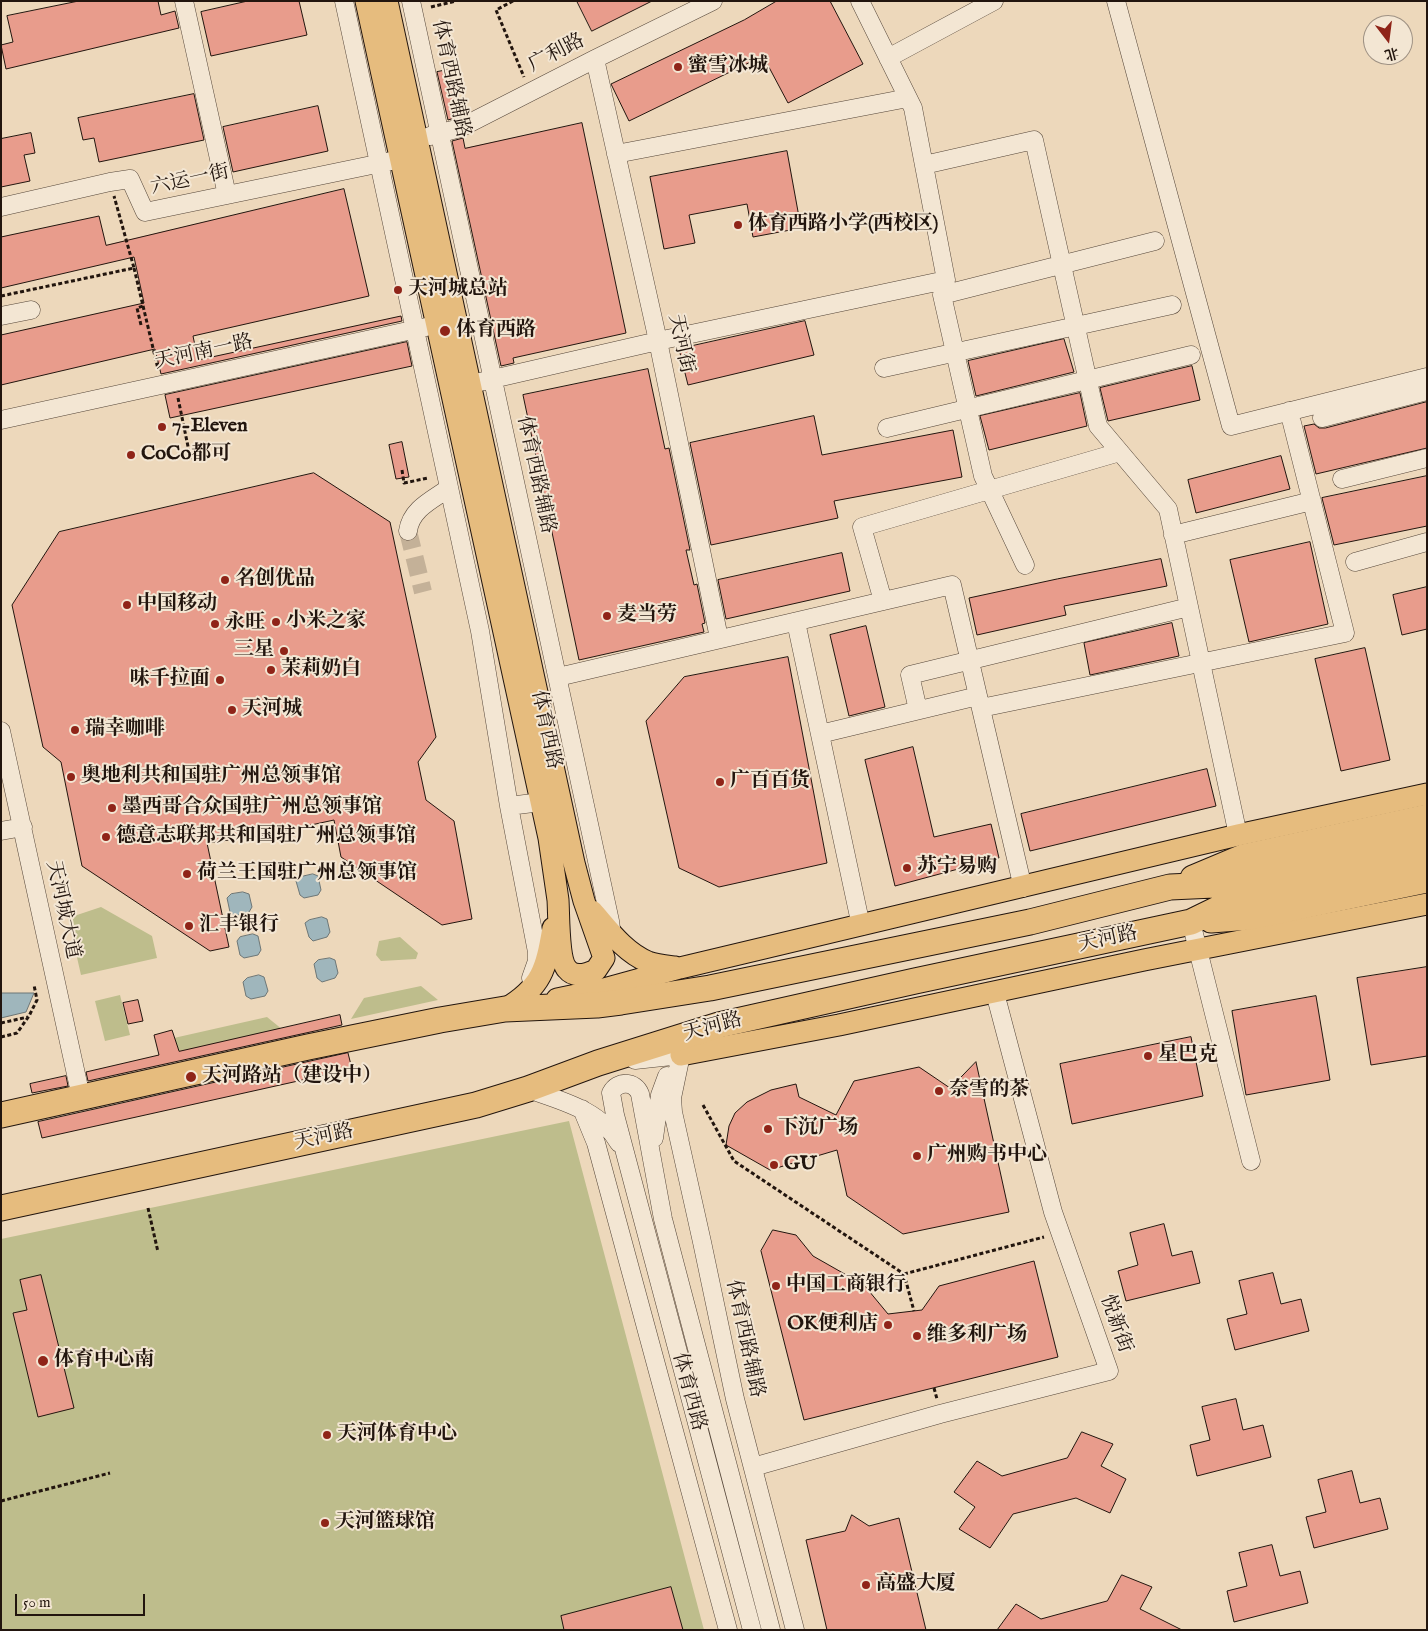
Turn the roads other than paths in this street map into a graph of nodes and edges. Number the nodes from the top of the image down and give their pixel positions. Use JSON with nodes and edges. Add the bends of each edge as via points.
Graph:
{"nodes":[{"id":1,"x":184,"y":1,"type":"edge"},
{"id":2,"x":344,"y":1,"type":"edge"},
{"id":3,"x":366,"y":1,"type":"edge"},
{"id":4,"x":387,"y":1,"type":"edge"},
{"id":5,"x":411,"y":1,"type":"edge"},
{"id":6,"x":713,"y":1,"type":"edge"},
{"id":7,"x":860,"y":1,"type":"edge"},
{"id":8,"x":994,"y":1,"type":"edge"},
{"id":9,"x":1116,"y":1,"type":"edge"},
{"id":10,"x":595,"y":58,"type":"junction"},
{"id":11,"x":888,"y":58,"type":"junction"},
{"id":12,"x":910,"y":103,"type":"junction"},
{"id":13,"x":440,"y":134,"type":"junction"},
{"id":14,"x":417,"y":140,"type":"junction"},
{"id":15,"x":616,"y":154,"type":"junction"},
{"id":16,"x":401,"y":159,"type":"junction"},
{"id":17,"x":379,"y":164,"type":"junction"},
{"id":18,"x":924,"y":165,"type":"junction"},
{"id":19,"x":228,"y":195,"type":"junction"},
{"id":20,"x":1,"y":207,"type":"edge"},
{"id":21,"x":1155,"y":240,"type":"dead end"},
{"id":22,"x":1172,"y":305,"type":"dead end"},
{"id":23,"x":31,"y":310,"type":"dead end"},
{"id":24,"x":1,"y":316,"type":"edge"},
{"id":25,"x":437,"y":324,"type":"junction"},
{"id":26,"x":416,"y":329,"type":"junction"},
{"id":27,"x":658,"y":341,"type":"junction"},
{"id":28,"x":1191,"y":355,"type":"dead end"},
{"id":29,"x":884,"y":368,"type":"dead end"},
{"id":30,"x":1427,"y":377,"type":"edge"},
{"id":31,"x":492,"y":379,"type":"junction"},
{"id":32,"x":471,"y":384,"type":"junction"},
{"id":33,"x":1427,"y":391,"type":"edge"},
{"id":34,"x":1289,"y":411,"type":"junction"},
{"id":35,"x":1322,"y":418,"type":"dead end"},
{"id":36,"x":1,"y":420,"type":"edge"},
{"id":37,"x":887,"y":428,"type":"dead end"},
{"id":38,"x":1120,"y":452,"type":"junction"},
{"id":39,"x":1427,"y":458,"type":"edge"},
{"id":40,"x":1342,"y":479,"type":"dead end"},
{"id":41,"x":449,"y":488,"type":"junction"},
{"id":42,"x":1312,"y":501,"type":"junction"},
{"id":43,"x":408,"y":531,"type":"tunnel mouth"},
{"id":44,"x":1173,"y":535,"type":"junction"},
{"id":45,"x":1427,"y":542,"type":"edge"},
{"id":46,"x":1355,"y":562,"type":"dead end"},
{"id":47,"x":1025,"y":565,"type":"dead end"},
{"id":48,"x":883,"y":601,"type":"junction"},
{"id":49,"x":1189,"y":607,"type":"junction"},
{"id":50,"x":796,"y":622,"type":"junction"},
{"id":51,"x":719,"y":638,"type":"junction"},
{"id":52,"x":970,"y":660,"type":"junction"},
{"id":53,"x":558,"y":677,"type":"junction"},
{"id":54,"x":979,"y":702,"type":"junction"},
{"id":55,"x":918,"y":710,"type":"junction"},
{"id":56,"x":1,"y":731,"type":"edge"},
{"id":57,"x":820,"y":734,"type":"junction"},
{"id":58,"x":5,"y":763,"type":"edge"},
{"id":59,"x":1427,"y":794,"type":"edge"},
{"id":60,"x":541,"y":802,"type":"junction"},
{"id":61,"x":510,"y":806,"type":"junction"},
{"id":62,"x":1427,"y":817,"type":"edge"},
{"id":63,"x":23,"y":827,"type":"junction"},
{"id":64,"x":1,"y":831,"type":"edge"},
{"id":65,"x":1427,"y":839,"type":"edge"},
{"id":66,"x":1241,"y":846,"type":"junction"},
{"id":67,"x":1427,"y":860,"type":"edge"},
{"id":68,"x":1427,"y":880,"type":"edge"},
{"id":69,"x":1170,"y":887,"type":"junction"},
{"id":70,"x":1023,"y":888,"type":"junction"},
{"id":71,"x":558,"y":901,"type":"junction"},
{"id":72,"x":584,"y":901,"type":"junction"},
{"id":73,"x":1427,"y":904,"type":"edge"},
{"id":74,"x":1192,"y":922,"type":"junction"},
{"id":75,"x":861,"y":926,"type":"junction"},
{"id":76,"x":612,"y":934,"type":"junction"},
{"id":77,"x":1198,"y":950,"type":"junction"},
{"id":78,"x":604,"y":958,"type":"junction"},
{"id":79,"x":680,"y":968,"type":"junction"},
{"id":80,"x":995,"y":993,"type":"junction"},
{"id":81,"x":505,"y":1009,"type":"junction"},
{"id":82,"x":720,"y":1025,"type":"junction"},
{"id":83,"x":682,"y":1055,"type":"junction"},
{"id":84,"x":598,"y":1063,"type":"junction"},
{"id":85,"x":528,"y":1089,"type":"junction"},
{"id":86,"x":81,"y":1097,"type":"junction"},
{"id":87,"x":582,"y":1108,"type":"junction"},
{"id":88,"x":1,"y":1115,"type":"edge"},
{"id":89,"x":625,"y":1154,"type":"junction"},
{"id":90,"x":652,"y":1161,"type":"junction"},
{"id":91,"x":1251,"y":1161,"type":"dead end"},
{"id":92,"x":1,"y":1208,"type":"edge"},
{"id":93,"x":752,"y":1467,"type":"junction"},
{"id":94,"x":728,"y":1630,"type":"edge"},
{"id":95,"x":752,"y":1630,"type":"edge"},
{"id":96,"x":771,"y":1630,"type":"edge"},
{"id":97,"x":795,"y":1630,"type":"edge"}],
"edges":[{"from":1,"to":19,"type":"street"},
{"from":2,"to":17,"type":"street"},
{"from":3,"to":16,"type":"main road","name":"体育西路"},
{"from":4,"to":14,"type":"main road","name":"体育西路"},
{"from":5,"to":13,"type":"street","name":"体育西路辅路"},
{"from":6,"to":10,"type":"street","name":"广利路"},
{"from":7,"to":11,"type":"street"},
{"from":8,"to":11,"type":"street"},
{"from":9,"to":34,"type":"street","via":[[1231,426]]},
{"from":10,"to":13,"type":"street","name":"广利路","via":[[460,128]]},
{"from":10,"to":15,"type":"street","name":"天河街"},
{"from":11,"to":12,"type":"street"},
{"from":12,"to":15,"type":"street"},
{"from":12,"to":18,"type":"street"},
{"from":13,"to":14,"type":"street","name":"广利路"},
{"from":13,"to":31,"type":"street","name":"体育西路辅路"},
{"from":14,"to":32,"type":"main road","name":"体育西路"},
{"from":15,"to":27,"type":"street","name":"天河街"},
{"from":16,"to":17,"type":"street","name":"六运一街"},
{"from":16,"to":25,"type":"main road","name":"体育西路"},
{"from":17,"to":19,"type":"street","name":"六运一街"},
{"from":17,"to":26,"type":"street"},
{"from":18,"to":27,"type":"street","via":[[946,280]]},
{"from":18,"to":38,"type":"street","via":[[1034,140],[1098,426]]},
{"from":19,"to":20,"type":"street","name":"六运一街","via":[[145,212],[130,179]]},
{"from":21,"to":47,"type":"street","via":[[942,295],[983,476]]},
{"from":22,"to":29,"type":"street"},
{"from":23,"to":24,"type":"street"},
{"from":25,"to":26,"type":"street","name":"天河南一路"},
{"from":25,"to":60,"type":"main road","name":"体育西路"},
{"from":26,"to":36,"type":"street","name":"天河南一路"},
{"from":26,"to":41,"type":"street"},
{"from":27,"to":31,"type":"street"},
{"from":27,"to":51,"type":"street","name":"天河街"},
{"from":28,"to":37,"type":"street"},
{"from":30,"to":34,"type":"street"},
{"from":31,"to":32,"type":"street"},
{"from":31,"to":53,"type":"street","name":"体育西路辅路"},
{"from":32,"to":72,"type":"main road","name":"体育西路"},
{"from":33,"to":35,"type":"street"},
{"from":34,"to":42,"type":"street"},
{"from":38,"to":44,"type":"street","via":[[1168,509]]},
{"from":38,"to":48,"type":"street","via":[[862,526]]},
{"from":39,"to":40,"type":"street"},
{"from":41,"to":43,"type":"street","via":[[416,511]]},
{"from":41,"to":61,"type":"street","via":[[480,631]]},
{"from":42,"to":44,"type":"street"},
{"from":42,"to":54,"type":"street","via":[[1345,633]]},
{"from":44,"to":49,"type":"street"},
{"from":45,"to":46,"type":"street"},
{"from":48,"to":50,"type":"street"},
{"from":48,"to":52,"type":"street","via":[[952,585]]},
{"from":49,"to":52,"type":"street"},
{"from":49,"to":66,"type":"street"},
{"from":50,"to":51,"type":"street"},
{"from":50,"to":57,"type":"street"},
{"from":51,"to":53,"type":"street"},
{"from":52,"to":54,"type":"street"},
{"from":52,"to":55,"type":"street","via":[[910,675]]},
{"from":53,"to":76,"type":"street","name":"体育西路辅路"},
{"from":54,"to":55,"type":"street"},
{"from":54,"to":70,"type":"street"},
{"from":55,"to":57,"type":"street"},
{"from":56,"to":58,"type":"street","name":"天河城大道"},
{"from":57,"to":75,"type":"street"},
{"from":58,"to":63,"type":"street","name":"天河城大道"},
{"from":59,"to":66,"type":"main road"},
{"from":60,"to":61,"type":"street"},
{"from":60,"to":71,"type":"main road","name":"体育西路"},
{"from":61,"to":81,"type":"street","via":[[537,961],[527,986]]},
{"from":62,"to":66,"type":"highway"},
{"from":63,"to":64,"type":"street"},
{"from":63,"to":86,"type":"street","name":"天河城大道"},
{"from":65,"to":69,"type":"highway","name":"天河路","via":[[1214,884]]},
{"from":66,"to":69,"type":"highway"},
{"from":66,"to":70,"type":"main road"},
{"from":67,"to":74,"type":"highway","name":"天河路","via":[[1232,902]]},
{"from":68,"to":74,"type":"highway","via":[[1250,917]]},
{"from":69,"to":81,"type":"highway","name":"天河路","via":[[1030,922],[710,988],[597,1005]]},
{"from":70,"to":75,"type":"main road"},
{"from":71,"to":78,"type":"main road","via":[[562,957],[568,970],[572,974],[590,972],[596,970]]},
{"from":71,"to":81,"type":"main road","via":[[543,970],[535,986]]},
{"from":72,"to":76,"type":"main road"},
{"from":72,"to":78,"type":"main road","name":"体育西路"},
{"from":73,"to":77,"type":"main road"},
{"from":74,"to":77,"type":"street"},
{"from":74,"to":82,"type":"highway","name":"天河路"},
{"from":75,"to":79,"type":"main road"},
{"from":76,"to":78,"type":"street"},
{"from":76,"to":79,"type":"main road","via":[[649,962]]},
{"from":77,"to":80,"type":"main road"},
{"from":77,"to":91,"type":"street"},
{"from":79,"to":81,"type":"main road","via":[[600,990]]},
{"from":80,"to":83,"type":"main road"},
{"from":80,"to":93,"type":"street","name":"悦新街","via":[[1053,1212],[1109,1372],[940,1414]]},
{"from":81,"to":86,"type":"highway","name":"天河路","via":[[396,1029]]},
{"from":82,"to":83,"type":"street"},
{"from":82,"to":84,"type":"highway","name":"天河路"},
{"from":83,"to":84,"type":"street"},
{"from":83,"to":90,"type":"street","via":[[670,1070],[660,1095]]},
{"from":83,"to":93,"type":"street","name":"体育西路辅路","via":[[672,1098],[673,1112]]},
{"from":84,"to":85,"type":"highway","name":"天河路"},
{"from":85,"to":87,"type":"street"},
{"from":85,"to":92,"type":"highway","name":"天河路","via":[[476,1105]]},
{"from":86,"to":88,"type":"highway","name":"天河路"},
{"from":87,"to":89,"type":"street","via":[[603,1122]]},
{"from":87,"to":94,"type":"street","via":[[596,1143]]},
{"from":89,"to":90,"type":"street","name":"体育西路","via":[[611,1093],[617,1087],[631,1084],[638,1088],[640,1094]]},
{"from":89,"to":95,"type":"street","name":"体育西路"},
{"from":90,"to":96,"type":"street","name":"体育西路","via":[[665,1228]]},
{"from":93,"to":97,"type":"street","name":"体育西路辅路"}]}
